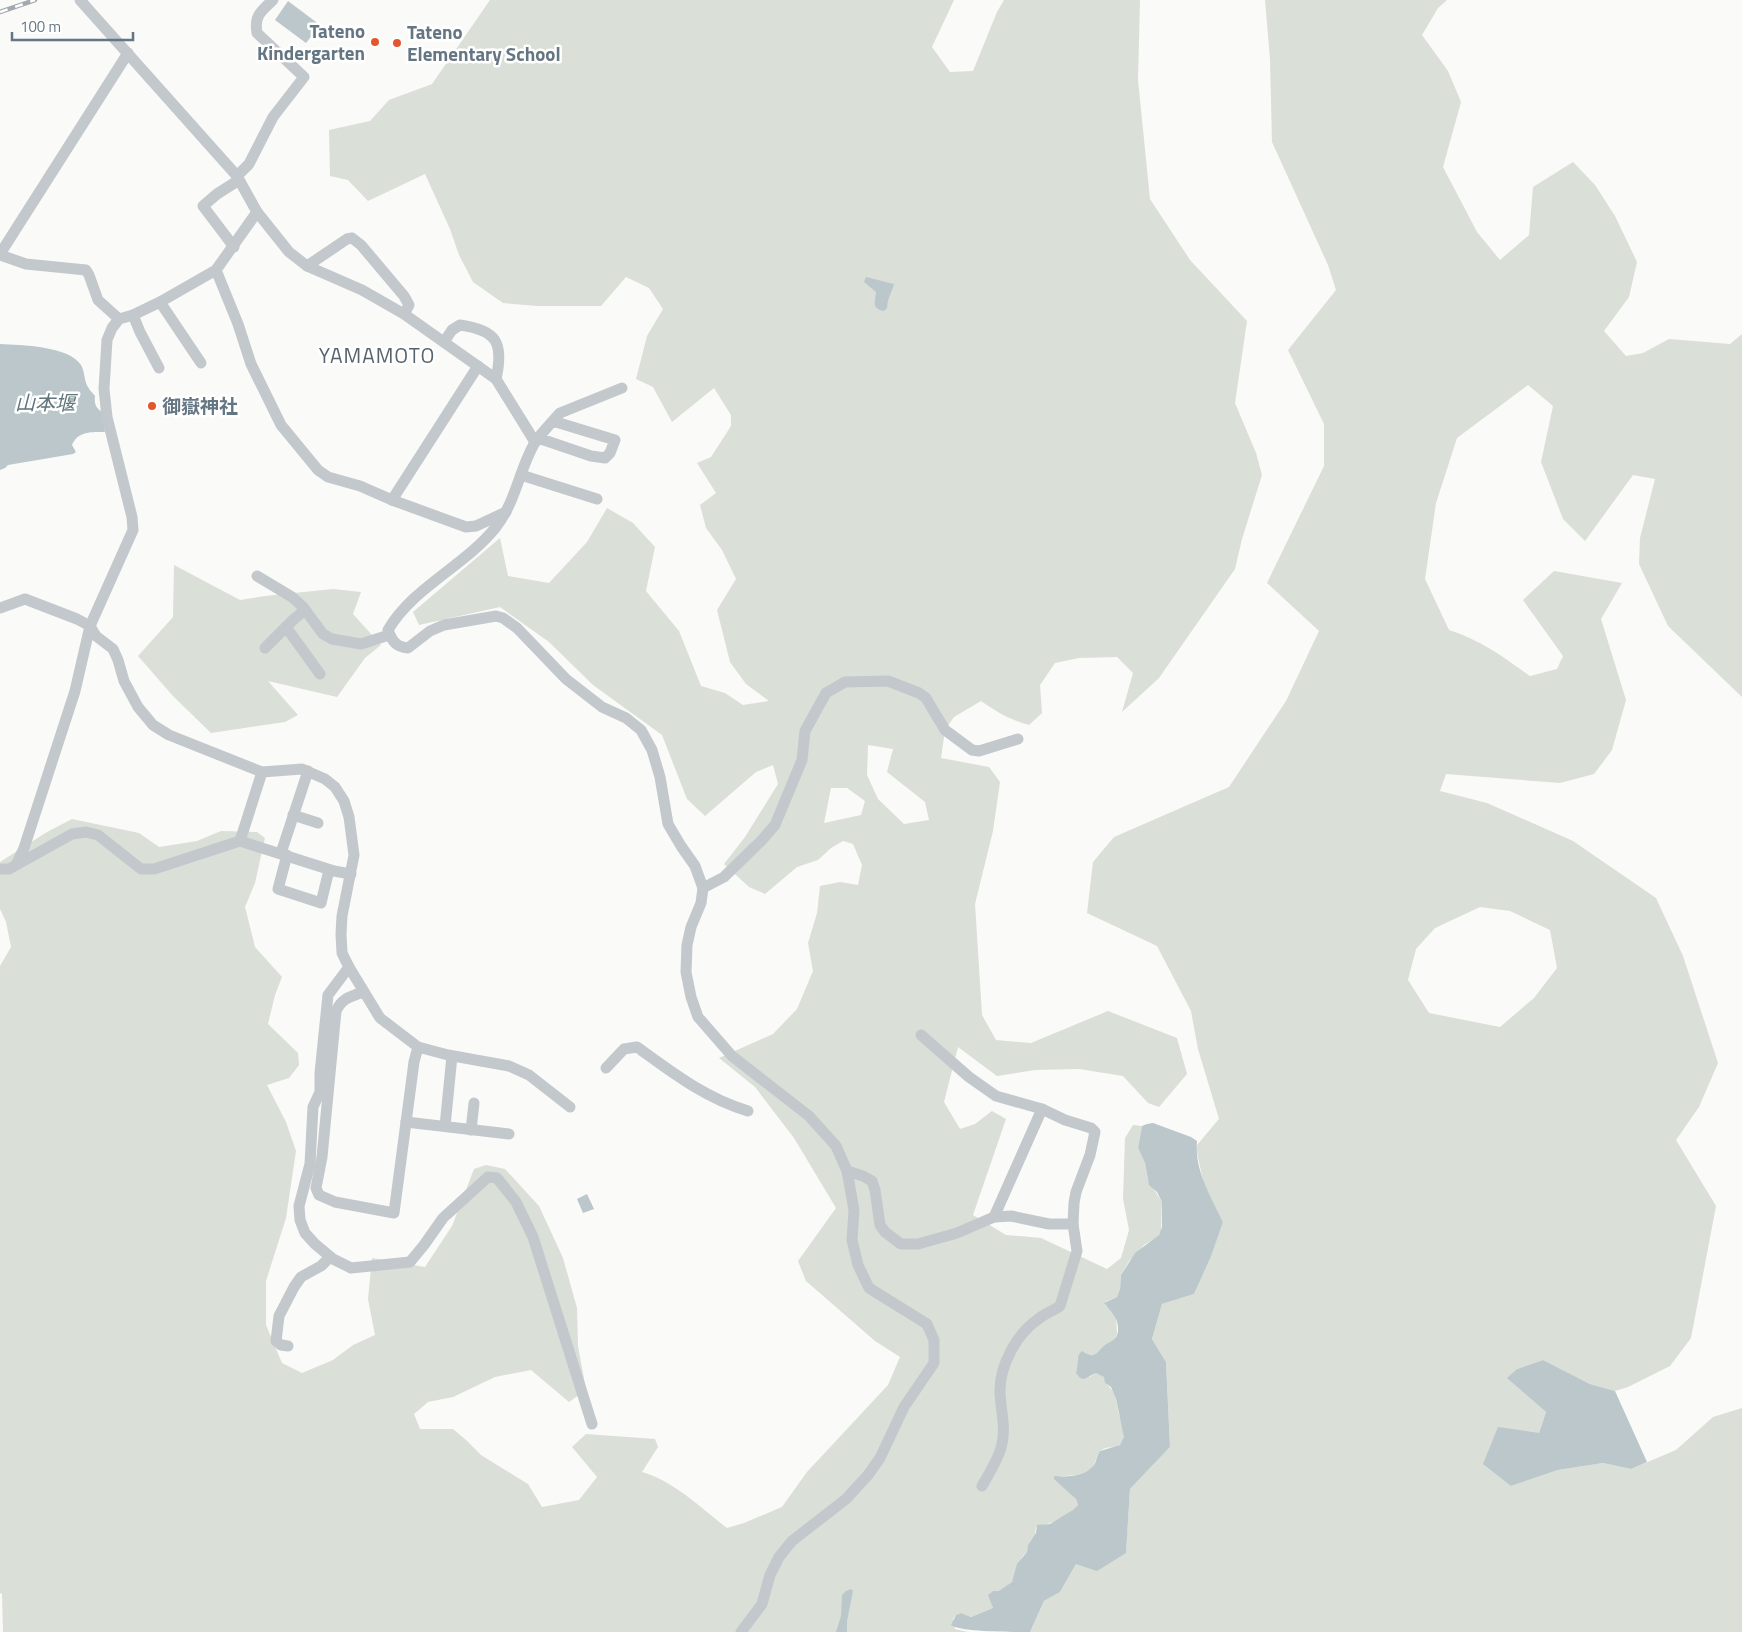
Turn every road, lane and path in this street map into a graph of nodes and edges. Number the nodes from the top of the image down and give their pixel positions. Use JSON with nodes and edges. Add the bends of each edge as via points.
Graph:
{"nodes":[{"id":1,"x":80,"y":0,"type":"edge"},
{"id":2,"x":273,"y":0,"type":"edge"},
{"id":3,"x":128,"y":53,"type":"junction"},
{"id":4,"x":238,"y":178,"type":"junction"},
{"id":5,"x":257,"y":212,"type":"junction"},
{"id":6,"x":234,"y":247,"type":"junction"},
{"id":7,"x":0,"y":255,"type":"edge"},
{"id":8,"x":307,"y":266,"type":"junction"},
{"id":9,"x":216,"y":270,"type":"junction"},
{"id":10,"x":160,"y":302,"type":"junction"},
{"id":11,"x":404,"y":314,"type":"junction"},
{"id":12,"x":133,"y":316,"type":"junction"},
{"id":13,"x":119,"y":319,"type":"junction"},
{"id":14,"x":444,"y":342,"type":"junction"},
{"id":15,"x":201,"y":363,"type":"dead end"},
{"id":16,"x":478,"y":366,"type":"junction"},
{"id":17,"x":160,"y":368,"type":"dead end"},
{"id":18,"x":496,"y":379,"type":"junction"},
{"id":19,"x":622,"y":388,"type":"dead end"},
{"id":20,"x":551,"y":423,"type":"junction"},
{"id":21,"x":537,"y":440,"type":"junction"},
{"id":22,"x":521,"y":475,"type":"junction"},
{"id":23,"x":597,"y":499,"type":"dead end"},
{"id":24,"x":392,"y":500,"type":"junction"},
{"id":25,"x":508,"y":511,"type":"junction"},
{"id":26,"x":257,"y":576,"type":"dead end"},
{"id":27,"x":0,"y":608,"type":"edge"},
{"id":28,"x":305,"y":610,"type":"junction"},
{"id":29,"x":90,"y":626,"type":"junction"},
{"id":30,"x":286,"y":628,"type":"junction"},
{"id":31,"x":390,"y":635,"type":"junction"},
{"id":32,"x":265,"y":648,"type":"dead end"},
{"id":33,"x":320,"y":674,"type":"dead end"},
{"id":34,"x":1018,"y":739,"type":"dead end"},
{"id":35,"x":308,"y":771,"type":"junction"},
{"id":36,"x":262,"y":772,"type":"junction"},
{"id":37,"x":293,"y":815,"type":"junction"},
{"id":38,"x":318,"y":823,"type":"dead end"},
{"id":39,"x":240,"y":841,"type":"junction"},
{"id":40,"x":284,"y":854,"type":"junction"},
{"id":41,"x":17,"y":863,"type":"junction"},
{"id":42,"x":0,"y":869,"type":"edge"},
{"id":43,"x":329,"y":870,"type":"junction"},
{"id":44,"x":351,"y":874,"type":"junction"},
{"id":45,"x":703,"y":888,"type":"junction"},
{"id":46,"x":349,"y":967,"type":"junction"},
{"id":47,"x":363,"y":992,"type":"junction"},
{"id":48,"x":921,"y":1035,"type":"dead end"},
{"id":49,"x":418,"y":1047,"type":"junction"},
{"id":50,"x":452,"y":1056,"type":"junction"},
{"id":51,"x":606,"y":1068,"type":"dead end"},
{"id":52,"x":474,"y":1103,"type":"dead end"},
{"id":53,"x":570,"y":1107,"type":"dead end"},
{"id":54,"x":1042,"y":1110,"type":"junction"},
{"id":55,"x":748,"y":1111,"type":"dead end"},
{"id":56,"x":406,"y":1122,"type":"junction"},
{"id":57,"x":445,"y":1126,"type":"junction"},
{"id":58,"x":471,"y":1130,"type":"junction"},
{"id":59,"x":509,"y":1134,"type":"dead end"},
{"id":60,"x":848,"y":1171,"type":"junction"},
{"id":61,"x":994,"y":1217,"type":"junction"},
{"id":62,"x":1074,"y":1224,"type":"junction"},
{"id":63,"x":330,"y":1257,"type":"junction"},
{"id":64,"x":288,"y":1346,"type":"dead end"},
{"id":65,"x":592,"y":1424,"type":"dead end"},
{"id":66,"x":982,"y":1486,"type":"dead end"},
{"id":67,"x":741,"y":1632,"type":"edge"}],
"edges":[{"from":1,"to":3,"type":"street"},
{"from":2,"to":4,"type":"street","via":[[260,11],[255,23],[257,33],[304,77],[273,117],[249,164]]},
{"from":3,"to":4,"type":"street"},
{"from":3,"to":7,"type":"street"},
{"from":4,"to":5,"type":"street"},
{"from":4,"to":6,"type":"street","via":[[203,206]]},
{"from":5,"to":6,"type":"street"},
{"from":5,"to":8,"type":"street","via":[[289,252]]},
{"from":6,"to":9,"type":"street"},
{"from":7,"to":13,"type":"street","via":[[26,264],[86,270],[98,300]]},
{"from":8,"to":11,"type":"street","via":[[362,290]]},
{"from":8,"to":11,"type":"street","via":[[352,238],[404,296],[408,305]]},
{"from":9,"to":10,"type":"street"},
{"from":9,"to":24,"type":"street","via":[[251,364],[281,425],[318,470],[328,477]]},
{"from":10,"to":12,"type":"street"},
{"from":10,"to":15,"type":"street"},
{"from":11,"to":14,"type":"street"},
{"from":12,"to":13,"type":"street"},
{"from":12,"to":17,"type":"street"},
{"from":13,"to":29,"type":"street","via":[[107,340],[104,389],[107,417],[133,530]]},
{"from":14,"to":16,"type":"street"},
{"from":14,"to":18,"type":"street","via":[[452,330],[460,326],[485,331],[495,339],[498,350],[500,361]]},
{"from":16,"to":18,"type":"street"},
{"from":16,"to":24,"type":"street"},
{"from":18,"to":21,"type":"street"},
{"from":19,"to":20,"type":"street","via":[[560,414]]},
{"from":20,"to":21,"type":"street"},
{"from":20,"to":21,"type":"street","via":[[615,440],[605,458]]},
{"from":21,"to":22,"type":"street"},
{"from":22,"to":23,"type":"street"},
{"from":22,"to":25,"type":"street"},
{"from":24,"to":25,"type":"street","via":[[466,527],[476,526]]},
{"from":25,"to":31,"type":"street","via":[[468,554],[394,620],[388,630]]},
{"from":26,"to":28,"type":"street"},
{"from":27,"to":29,"type":"street","via":[[25,599]]},
{"from":28,"to":30,"type":"street"},
{"from":28,"to":31,"type":"street","via":[[323,634],[332,639],[361,644]]},
{"from":29,"to":36,"type":"street","via":[[96,636],[113,649],[130,695],[153,725],[168,735]]},
{"from":29,"to":41,"type":"street","via":[[75,691]]},
{"from":30,"to":32,"type":"street"},
{"from":30,"to":33,"type":"street"},
{"from":31,"to":45,"type":"street","via":[[400,648],[408,648],[444,625],[496,616],[517,628],[566,679],[602,707],[626,718],[641,730],[652,750],[660,777],[668,824],[695,866]]},
{"from":34,"to":45,"type":"street","via":[[972,750],[945,730],[926,698],[919,693],[888,681],[845,682],[826,693],[806,731],[802,760],[775,825],[724,877]]},
{"from":35,"to":36,"type":"street"},
{"from":35,"to":37,"type":"street"},
{"from":35,"to":44,"type":"street","via":[[335,787],[344,801],[354,855]]},
{"from":36,"to":39,"type":"street"},
{"from":37,"to":38,"type":"street"},
{"from":37,"to":40,"type":"street"},
{"from":39,"to":40,"type":"street"},
{"from":39,"to":41,"type":"street","via":[[154,869],[141,869],[98,835],[86,832],[72,834]]},
{"from":40,"to":43,"type":"street"},
{"from":40,"to":43,"type":"street","via":[[278,889],[321,903]]},
{"from":41,"to":42,"type":"street"},
{"from":43,"to":44,"type":"street"},
{"from":44,"to":46,"type":"street","via":[[341,934],[342,953]]},
{"from":45,"to":60,"type":"street","via":[[687,954],[688,980],[698,1017],[732,1056],[809,1116],[836,1146]]},
{"from":46,"to":47,"type":"street"},
{"from":46,"to":63,"type":"street","via":[[328,995],[320,1092],[313,1107],[310,1164],[299,1206],[305,1232]]},
{"from":47,"to":49,"type":"street","via":[[380,1018]]},
{"from":47,"to":56,"type":"street","via":[[340,1003],[336,1012],[324,1148],[316,1188],[320,1195],[335,1202],[394,1213]]},
{"from":48,"to":54,"type":"street","via":[[996,1096]]},
{"from":49,"to":50,"type":"street"},
{"from":49,"to":56,"type":"street"},
{"from":50,"to":53,"type":"street","via":[[509,1066],[529,1075]]},
{"from":50,"to":57,"type":"street"},
{"from":51,"to":55,"type":"street","via":[[624,1049],[637,1046],[686,1083],[726,1104]]},
{"from":52,"to":58,"type":"street"},
{"from":54,"to":61,"type":"street"},
{"from":54,"to":62,"type":"street","via":[[1091,1128],[1094,1132],[1090,1155],[1076,1192]]},
{"from":56,"to":57,"type":"street"},
{"from":57,"to":58,"type":"street"},
{"from":58,"to":59,"type":"street"},
{"from":60,"to":61,"type":"street","via":[[872,1181],[880,1225],[901,1244],[918,1244],[957,1234]]},
{"from":60,"to":67,"type":"street","via":[[854,1210],[852,1240],[858,1265],[869,1288],[928,1324],[934,1340],[934,1363],[904,1407],[868,1476],[846,1500],[792,1541],[779,1557],[762,1604]]},
{"from":61,"to":62,"type":"street"},
{"from":62,"to":66,"type":"street","via":[[1077,1251],[1060,1306],[1036,1320],[1024,1333],[1011,1350],[1002,1372],[1000,1389],[1004,1433],[1001,1448]]},
{"from":63,"to":64,"type":"street","via":[[301,1278],[279,1316],[276,1341]]},
{"from":63,"to":65,"type":"street","via":[[351,1268],[410,1262],[443,1218],[488,1177],[496,1178],[516,1202],[533,1237]]}]}
